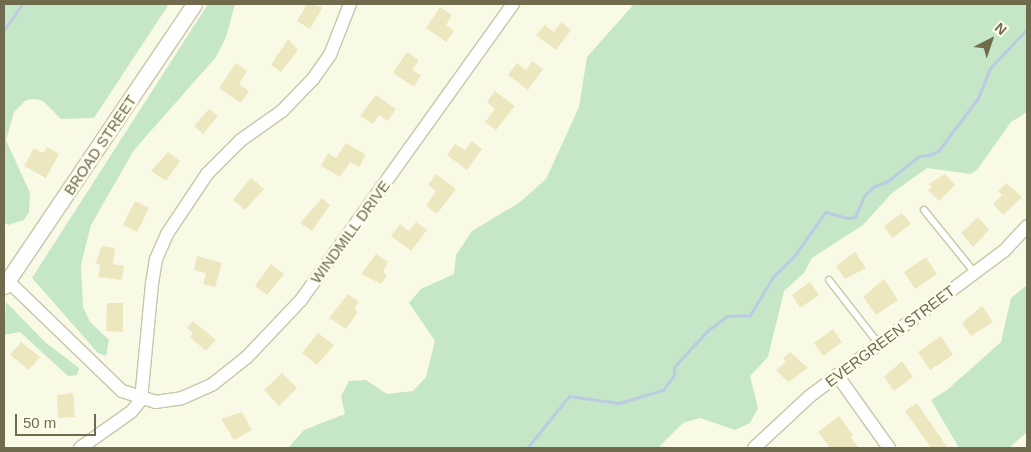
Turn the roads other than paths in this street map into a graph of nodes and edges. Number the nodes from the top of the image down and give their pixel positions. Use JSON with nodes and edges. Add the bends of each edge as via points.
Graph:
{"nodes":[{"id":1,"x":194,"y":4,"type":"edge"},
{"id":2,"x":350,"y":4,"type":"edge"},
{"id":3,"x":513,"y":4,"type":"edge"},
{"id":4,"x":924,"y":210,"type":"dead end"},
{"id":5,"x":1027,"y":226,"type":"edge"},
{"id":6,"x":975,"y":273,"type":"junction"},
{"id":7,"x":829,"y":280,"type":"dead end"},
{"id":8,"x":6,"y":283,"type":"edge"},
{"id":9,"x":878,"y":344,"type":"junction"},
{"id":10,"x":837,"y":375,"type":"junction"},
{"id":11,"x":141,"y":400,"type":"junction"},
{"id":12,"x":80,"y":448,"type":"edge"},
{"id":13,"x":754,"y":448,"type":"edge"},
{"id":14,"x":889,"y":448,"type":"edge"}],
"edges":[{"from":1,"to":8,"type":"street","name":"BROAD STREET"},
{"from":2,"to":11,"type":"street","via":[[330,54],[313,79],[282,111],[241,140],[207,174],[166,234],[156,259],[152,284]]},
{"from":3,"to":11,"type":"street","name":"WINDMILL DRIVE","via":[[301,300],[277,327],[213,384],[182,398],[155,402]]},
{"from":4,"to":6,"type":"lane"},
{"from":5,"to":6,"type":"street","name":"EVERGREEN STREET","via":[[1004,251]]},
{"from":6,"to":9,"type":"street","name":"EVERGREEN STREET"},
{"from":7,"to":9,"type":"lane"},
{"from":8,"to":11,"type":"street","via":[[105,377]]},
{"from":9,"to":10,"type":"street","name":"EVERGREEN STREET"},
{"from":10,"to":13,"type":"street","name":"EVERGREEN STREET"},
{"from":10,"to":14,"type":"street"},
{"from":11,"to":12,"type":"street","via":[[131,412]]}]}
